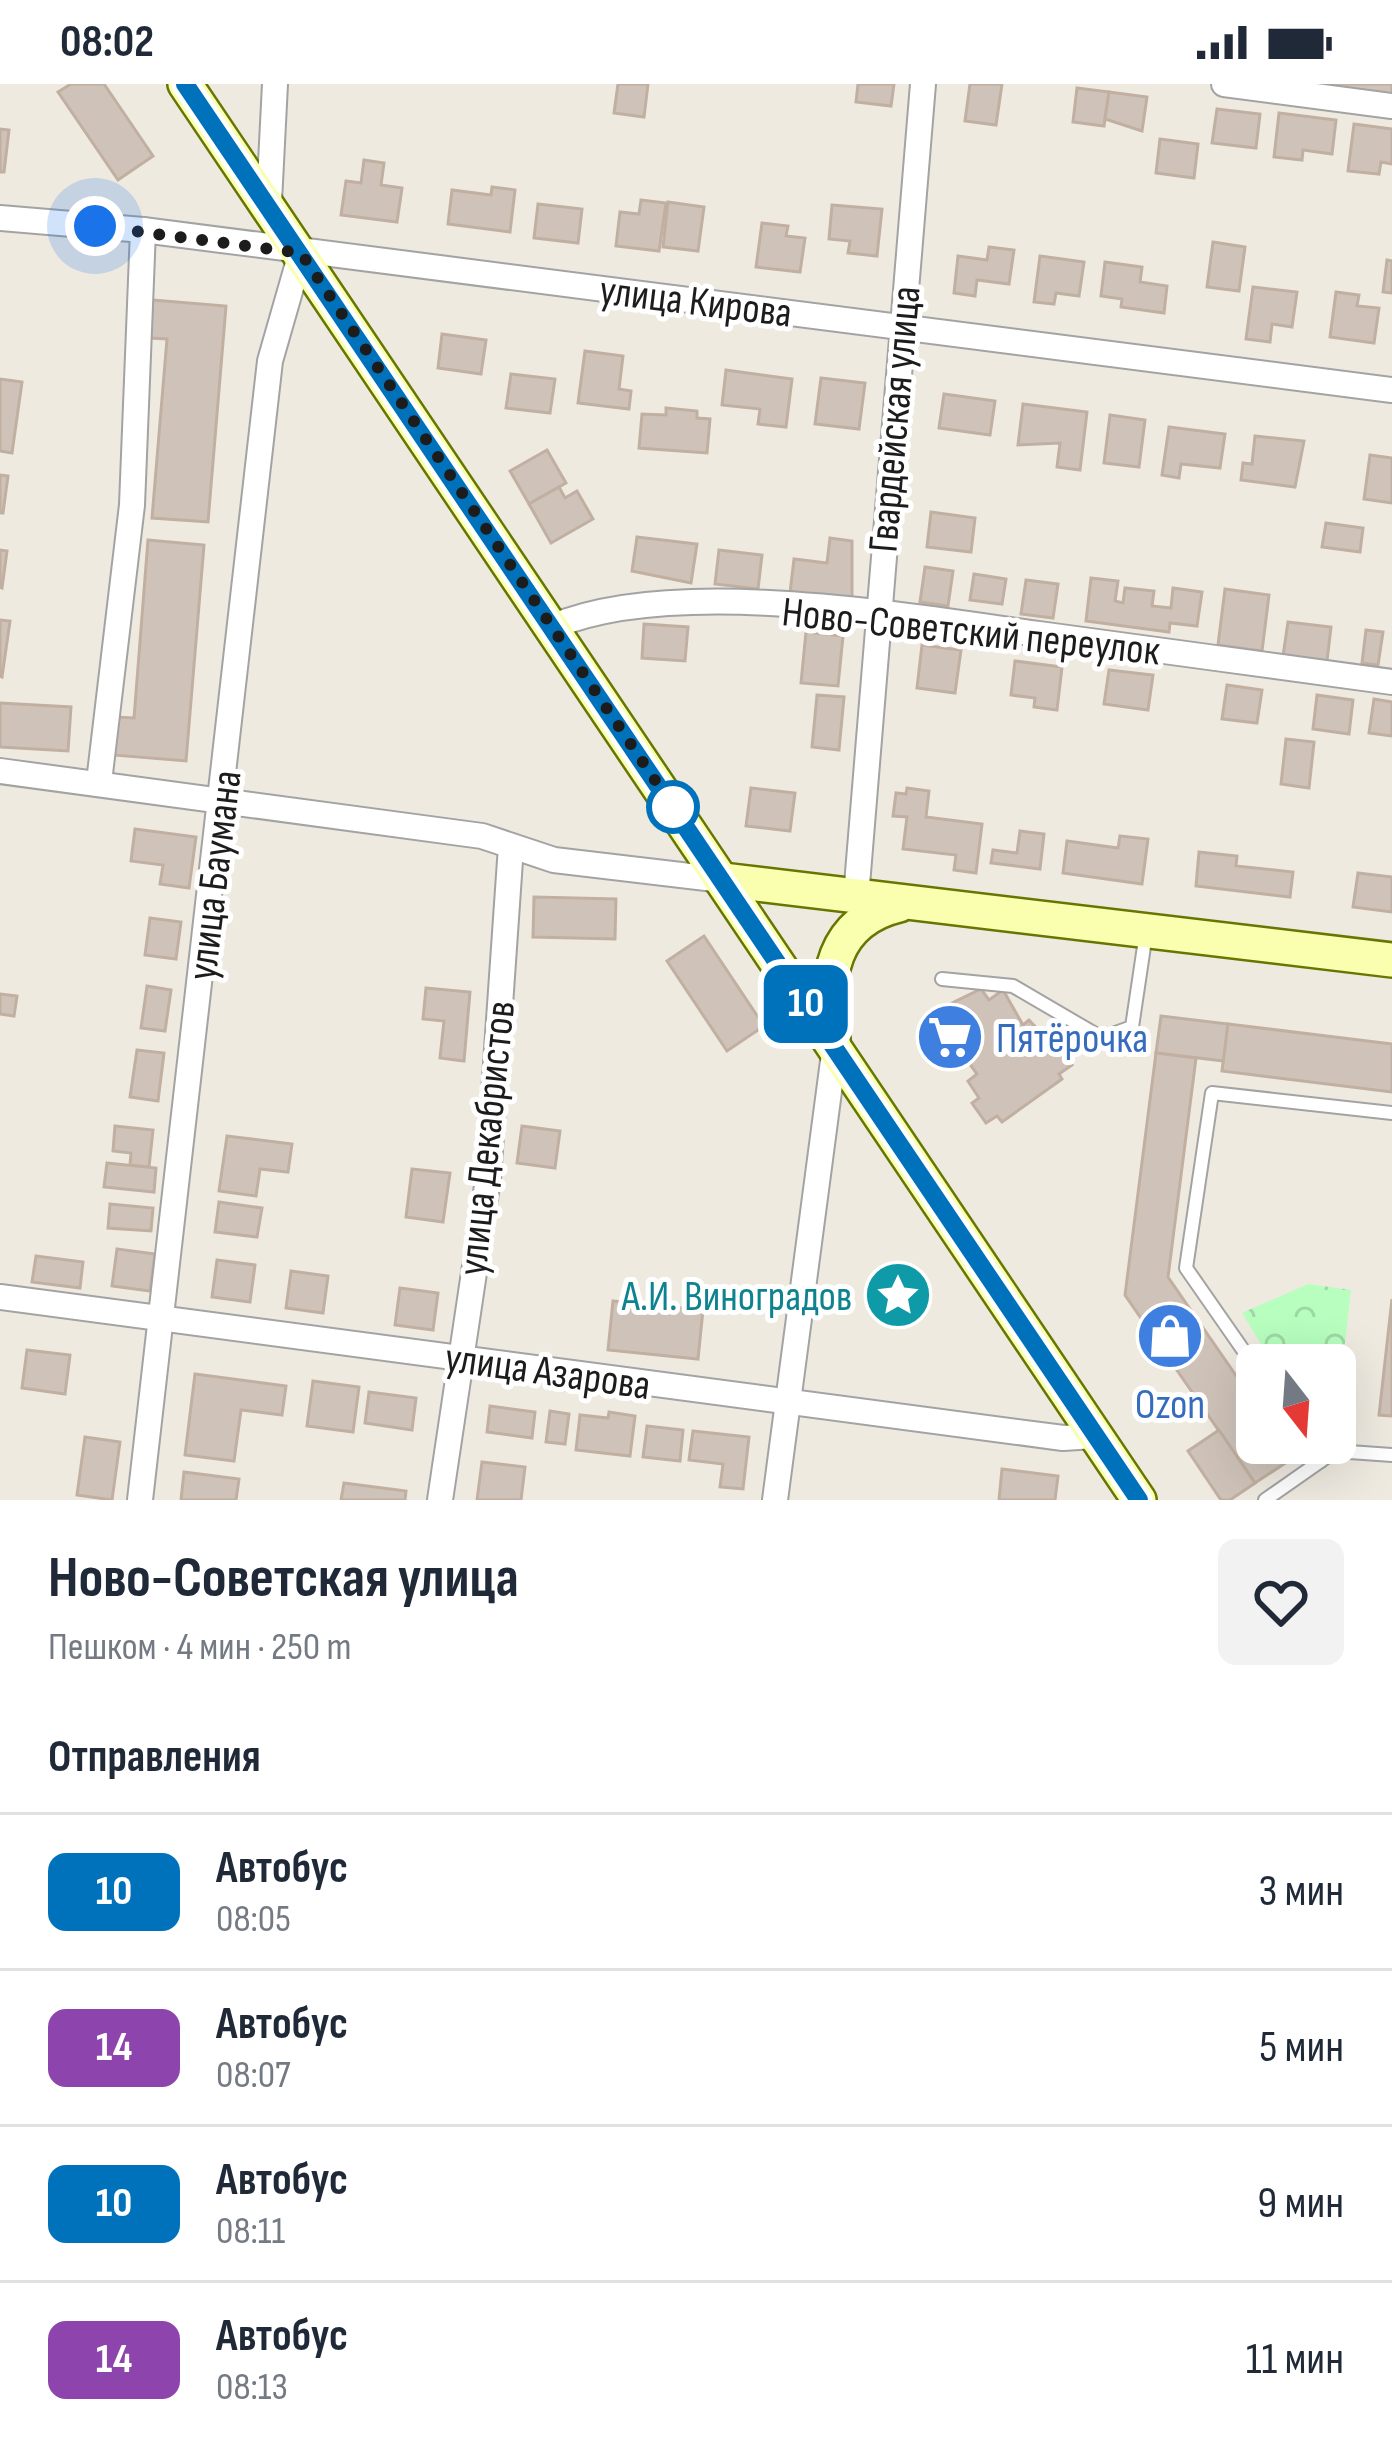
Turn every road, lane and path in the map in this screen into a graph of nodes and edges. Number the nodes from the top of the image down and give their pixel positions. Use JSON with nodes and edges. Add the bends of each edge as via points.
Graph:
{"nodes":[{"id":1,"x":185,"y":84,"type":"edge"},
{"id":2,"x":275,"y":84,"type":"edge"},
{"id":3,"x":923,"y":84,"type":"edge"},
{"id":4,"x":1224,"y":84,"type":"edge"},
{"id":5,"x":1392,"y":106,"type":"edge"},
{"id":6,"x":269,"y":202,"type":"junction"},
{"id":7,"x":0,"y":218,"type":"edge"},
{"id":8,"x":143,"y":230,"type":"junction"},
{"id":9,"x":301,"y":253,"type":"junction"},
{"id":10,"x":900,"y":324,"type":"junction"},
{"id":11,"x":1392,"y":390,"type":"edge"},
{"id":12,"x":876,"y":612,"type":"junction"},
{"id":13,"x":552,"y":627,"type":"junction"},
{"id":14,"x":1392,"y":682,"type":"edge"},
{"id":15,"x":0,"y":771,"type":"edge"},
{"id":16,"x":99,"y":782,"type":"junction"},
{"id":17,"x":223,"y":797,"type":"junction"},
{"id":18,"x":512,"y":847,"type":"junction"},
{"id":19,"x":723,"y":880,"type":"junction"},
{"id":20,"x":856,"y":897,"type":"junction"},
{"id":21,"x":906,"y":903,"type":"junction"},
{"id":22,"x":1146,"y":932,"type":"junction"},
{"id":23,"x":1392,"y":960,"type":"edge"},
{"id":24,"x":942,"y":979,"type":"dead end"},
{"id":25,"x":835,"y":1046,"type":"junction"},
{"id":26,"x":1392,"y":1113,"type":"edge"},
{"id":27,"x":0,"y":1297,"type":"edge"},
{"id":28,"x":160,"y":1322,"type":"junction"},
{"id":29,"x":1239,"y":1344,"type":"edge"},
{"id":30,"x":460,"y":1357,"type":"junction"},
{"id":31,"x":788,"y":1405,"type":"junction"},
{"id":32,"x":1096,"y":1436,"type":"junction"},
{"id":33,"x":1356,"y":1452,"type":"edge"},
{"id":34,"x":1392,"y":1455,"type":"edge"},
{"id":35,"x":1317,"y":1464,"type":"edge"},
{"id":36,"x":1127,"y":1494,"type":"edge"},
{"id":37,"x":140,"y":1500,"type":"edge"},
{"id":38,"x":440,"y":1500,"type":"edge"},
{"id":39,"x":775,"y":1500,"type":"edge"},
{"id":40,"x":1265,"y":1500,"type":"edge"}],
"edges":[{"from":1,"to":6,"type":"main road"},
{"from":2,"to":6,"type":"street"},
{"from":3,"to":10,"type":"street","name":"Гвардейская улица"},
{"from":4,"to":5,"type":"street"},
{"from":6,"to":9,"type":"main road"},
{"from":7,"to":8,"type":"street","name":"улица Кирова"},
{"from":8,"to":9,"type":"street","name":"улица Кирова"},
{"from":8,"to":16,"type":"street","via":[[132,505]]},
{"from":9,"to":10,"type":"street","name":"улица Кирова"},
{"from":9,"to":13,"type":"main road"},
{"from":9,"to":17,"type":"street","name":"улица Баумана","via":[[270,361]]},
{"from":10,"to":11,"type":"street","name":"улица Кирова"},
{"from":10,"to":12,"type":"street","name":"Гвардейская улица"},
{"from":12,"to":13,"type":"street","name":"Ново-Советский переулок","via":[[652,602],[589,611]]},
{"from":12,"to":14,"type":"street","name":"Ново-Советский переулок"},
{"from":12,"to":20,"type":"street","name":"Гвардейская улица"},
{"from":13,"to":19,"type":"main road"},
{"from":15,"to":16,"type":"street"},
{"from":16,"to":17,"type":"street"},
{"from":17,"to":18,"type":"street"},
{"from":17,"to":28,"type":"street","name":"улица Баумана"},
{"from":18,"to":19,"type":"street","via":[[590,866]]},
{"from":18,"to":30,"type":"street","name":"улица Декабристов","via":[[488,1179]]},
{"from":19,"to":20,"type":"main road"},
{"from":19,"to":25,"type":"main road"},
{"from":20,"to":21,"type":"main road"},
{"from":21,"to":22,"type":"main road"},
{"from":21,"to":25,"type":"main road","via":[[860,920],[838,948],[829,1005]]},
{"from":22,"to":23,"type":"main road"},
{"from":22,"to":24,"type":"lane","via":[[1132,1027],[1122,1034],[1102,1037],[1013,986]]},
{"from":25,"to":31,"type":"street"},
{"from":25,"to":32,"type":"main road"},
{"from":26,"to":29,"type":"lane","via":[[1212,1093],[1186,1268]]},
{"from":27,"to":28,"type":"street","name":"улица Азарова"},
{"from":28,"to":30,"type":"street","name":"улица Азарова"},
{"from":28,"to":37,"type":"street","name":"улица Баумана"},
{"from":30,"to":31,"type":"street","name":"улица Азарова"},
{"from":30,"to":38,"type":"street","name":"улица Декабристов"},
{"from":31,"to":32,"type":"street","name":"улица Азарова"},
{"from":31,"to":39,"type":"street"},
{"from":32,"to":36,"type":"main road"},
{"from":33,"to":34,"type":"lane"},
{"from":35,"to":40,"type":"lane"}]}
